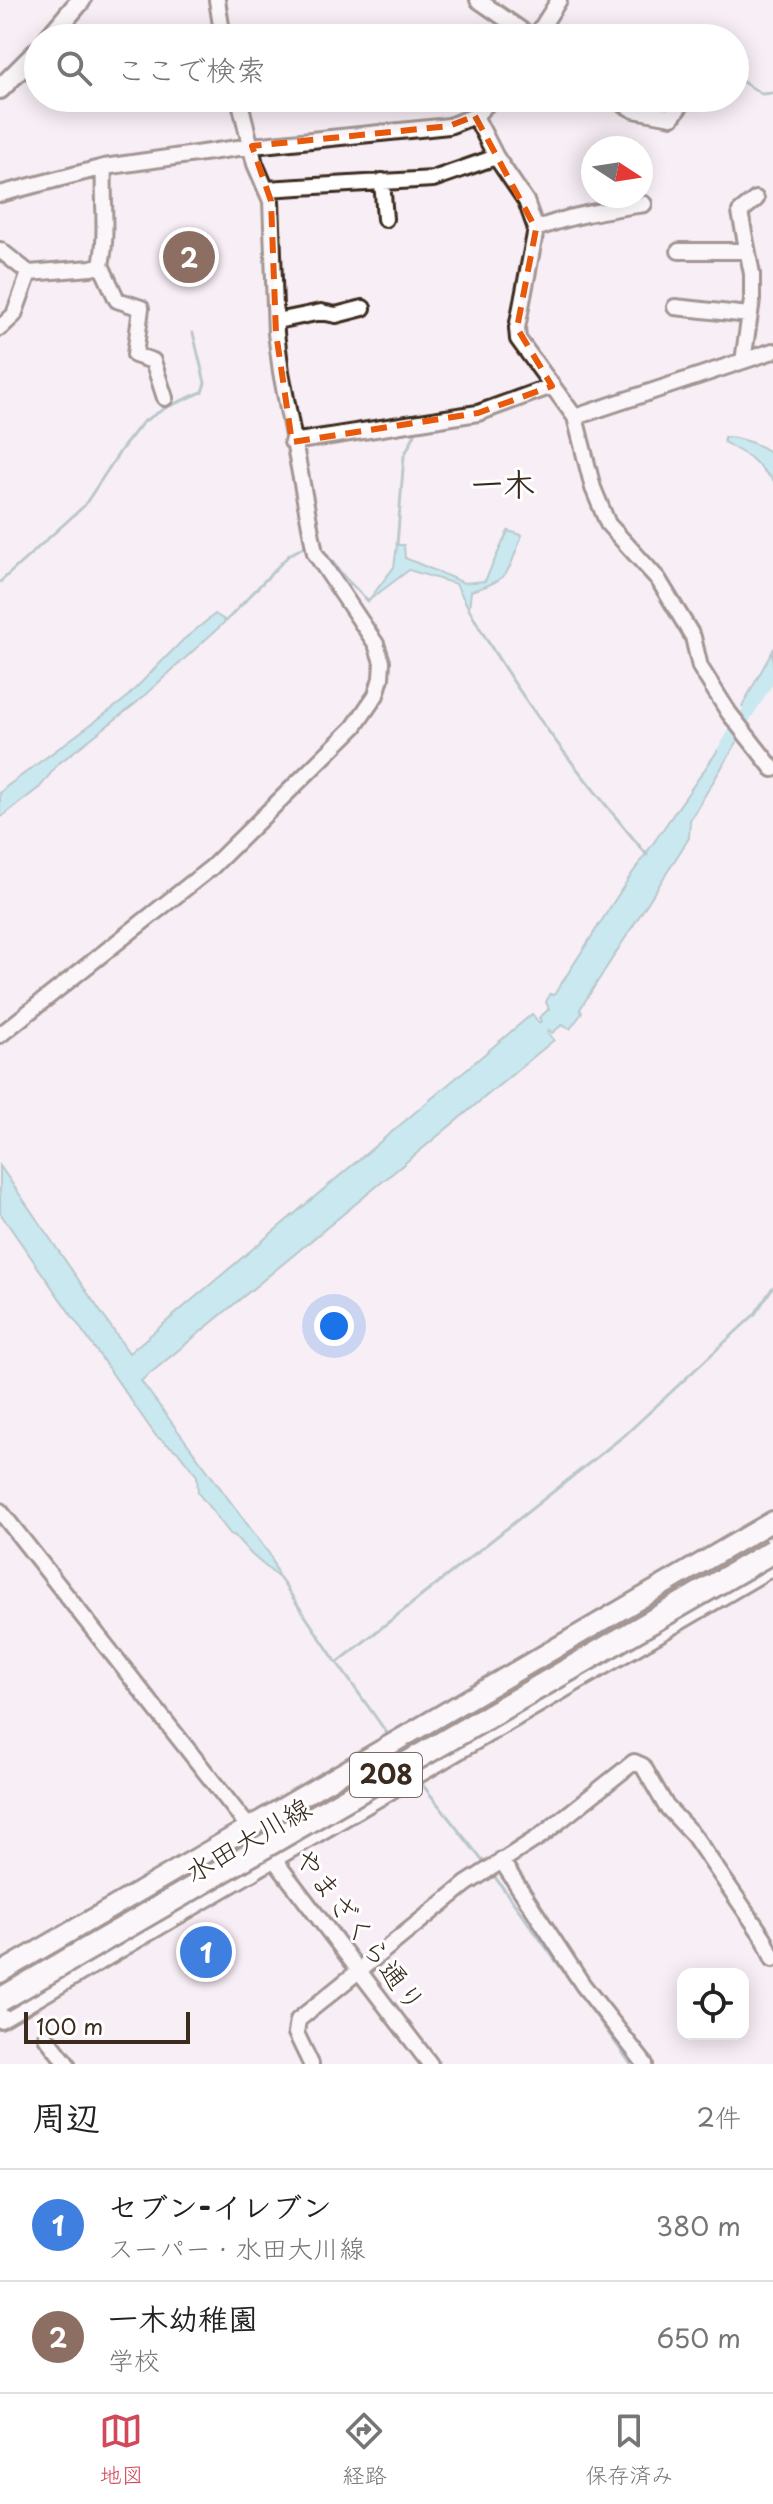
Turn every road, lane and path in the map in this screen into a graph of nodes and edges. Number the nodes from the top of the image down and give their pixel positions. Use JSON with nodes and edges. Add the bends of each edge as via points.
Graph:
{"nodes":[{"id":1,"x":81,"y":0,"type":"edge"},
{"id":2,"x":217,"y":0,"type":"edge"},
{"id":3,"x":478,"y":0,"type":"edge"},
{"id":4,"x":559,"y":0,"type":"edge"},
{"id":5,"x":61,"y":24,"type":"edge"},
{"id":6,"x":221,"y":24,"type":"edge"},
{"id":7,"x":513,"y":24,"type":"edge"},
{"id":8,"x":543,"y":24,"type":"edge"},
{"id":9,"x":24,"y":65,"type":"edge"},
{"id":10,"x":0,"y":89,"type":"edge"},
{"id":11,"x":243,"y":112,"type":"edge"},
{"id":12,"x":479,"y":112,"type":"edge"},
{"id":13,"x":645,"y":112,"type":"edge"},
{"id":14,"x":676,"y":112,"type":"edge"},
{"id":15,"x":475,"y":116,"type":"junction"},
{"id":16,"x":252,"y":146,"type":"junction"},
{"id":17,"x":496,"y":157,"type":"junction"},
{"id":18,"x":104,"y":167,"type":"junction"},
{"id":19,"x":382,"y":181,"type":"junction"},
{"id":20,"x":266,"y":189,"type":"junction"},
{"id":21,"x":0,"y":194,"type":"edge"},
{"id":22,"x":756,"y":199,"type":"dead end"},
{"id":23,"x":621,"y":208,"type":"edge"},
{"id":24,"x":385,"y":219,"type":"dead end"},
{"id":25,"x":536,"y":229,"type":"junction"},
{"id":26,"x":0,"y":250,"type":"edge"},
{"id":27,"x":679,"y":251,"type":"dead end"},
{"id":28,"x":747,"y":251,"type":"junction"},
{"id":29,"x":101,"y":265,"type":"junction"},
{"id":30,"x":29,"y":273,"type":"junction"},
{"id":31,"x":675,"y":307,"type":"dead end"},
{"id":32,"x":363,"y":308,"type":"dead end"},
{"id":33,"x":749,"y":315,"type":"junction"},
{"id":34,"x":277,"y":321,"type":"junction"},
{"id":35,"x":0,"y":328,"type":"edge"},
{"id":36,"x":773,"y":351,"type":"edge"},
{"id":37,"x":743,"y":361,"type":"junction"},
{"id":38,"x":552,"y":386,"type":"junction"},
{"id":39,"x":165,"y":398,"type":"dead end"},
{"id":40,"x":575,"y":417,"type":"junction"},
{"id":41,"x":292,"y":442,"type":"junction"},
{"id":42,"x":773,"y":769,"type":"edge"},
{"id":43,"x":0,"y":1035,"type":"edge"},
{"id":44,"x":0,"y":1511,"type":"edge"},
{"id":45,"x":773,"y":1521,"type":"edge"},
{"id":46,"x":773,"y":1551,"type":"edge"},
{"id":47,"x":773,"y":1558,"type":"edge"},
{"id":48,"x":773,"y":1565,"type":"edge"},
{"id":49,"x":249,"y":1828,"type":"junction"},
{"id":50,"x":273,"y":1858,"type":"junction"},
{"id":51,"x":501,"y":1860,"type":"junction"},
{"id":52,"x":773,"y":1959,"type":"edge"},
{"id":53,"x":357,"y":1970,"type":"junction"},
{"id":54,"x":0,"y":1973,"type":"edge"},
{"id":55,"x":0,"y":2003,"type":"edge"},
{"id":56,"x":0,"y":2018,"type":"edge"},
{"id":57,"x":46,"y":2037,"type":"dead end"},
{"id":58,"x":67,"y":2064,"type":"edge"},
{"id":59,"x":311,"y":2064,"type":"edge"},
{"id":60,"x":430,"y":2064,"type":"edge"},
{"id":61,"x":645,"y":2064,"type":"edge"}],
"edges":[{"from":1,"to":5,"type":"main road"},
{"from":2,"to":6,"type":"street"},
{"from":3,"to":7,"type":"street"},
{"from":4,"to":8,"type":"street"},
{"from":9,"to":10,"type":"main road"},
{"from":11,"to":16,"type":"street"},
{"from":12,"to":15,"type":"street"},
{"from":13,"to":14,"type":"street","via":[[672,117]]},
{"from":15,"to":16,"type":"street","via":[[449,126]]},
{"from":15,"to":17,"type":"street"},
{"from":16,"to":18,"type":"street"},
{"from":16,"to":20,"type":"street"},
{"from":17,"to":19,"type":"street","via":[[433,179]]},
{"from":17,"to":25,"type":"street","via":[[526,201]]},
{"from":18,"to":21,"type":"street"},
{"from":18,"to":29,"type":"street"},
{"from":19,"to":20,"type":"street"},
{"from":19,"to":24,"type":"street"},
{"from":20,"to":34,"type":"street"},
{"from":22,"to":28,"type":"street","via":[[740,212]]},
{"from":23,"to":25,"type":"street","via":[[563,218]]},
{"from":25,"to":38,"type":"street","via":[[517,328],[522,346]]},
{"from":26,"to":30,"type":"street"},
{"from":27,"to":28,"type":"street"},
{"from":28,"to":33,"type":"street","via":[[752,274]]},
{"from":29,"to":30,"type":"street"},
{"from":29,"to":39,"type":"street","via":[[117,300],[141,308],[135,355],[153,361]]},
{"from":30,"to":35,"type":"street","via":[[14,315]]},
{"from":31,"to":33,"type":"street"},
{"from":32,"to":34,"type":"street"},
{"from":33,"to":37,"type":"street"},
{"from":34,"to":41,"type":"street"},
{"from":36,"to":37,"type":"street"},
{"from":37,"to":40,"type":"street"},
{"from":38,"to":40,"type":"street"},
{"from":38,"to":41,"type":"street","via":[[478,413]]},
{"from":40,"to":42,"type":"street","via":[[608,524],[658,579],[693,637],[700,667]]},
{"from":41,"to":43,"type":"street","via":[[315,553],[376,644],[382,662],[376,695],[354,727],[212,867]]},
{"from":44,"to":49,"type":"street","name":"やまざくら通り"},
{"from":45,"to":49,"type":"main road","name":"水田大川線"},
{"from":46,"to":55,"type":"highway","number":"208","bridge":true},
{"from":47,"to":55,"type":"highway","number":"208","bridge":true},
{"from":48,"to":50,"type":"main road","name":"水田大川線"},
{"from":49,"to":50,"type":"street","name":"やまざくら通り"},
{"from":49,"to":54,"type":"main road","name":"水田大川線"},
{"from":50,"to":53,"type":"street","name":"やまざくら通り"},
{"from":50,"to":56,"type":"main road","name":"水田大川線"},
{"from":51,"to":52,"type":"street","via":[[638,1762],[764,1938]]},
{"from":51,"to":53,"type":"street"},
{"from":51,"to":61,"type":"street","via":[[583,1985]]},
{"from":53,"to":59,"type":"street","via":[[295,2026]]},
{"from":53,"to":60,"type":"street","name":"やまざくら通り"},
{"from":57,"to":58,"type":"street"}]}
